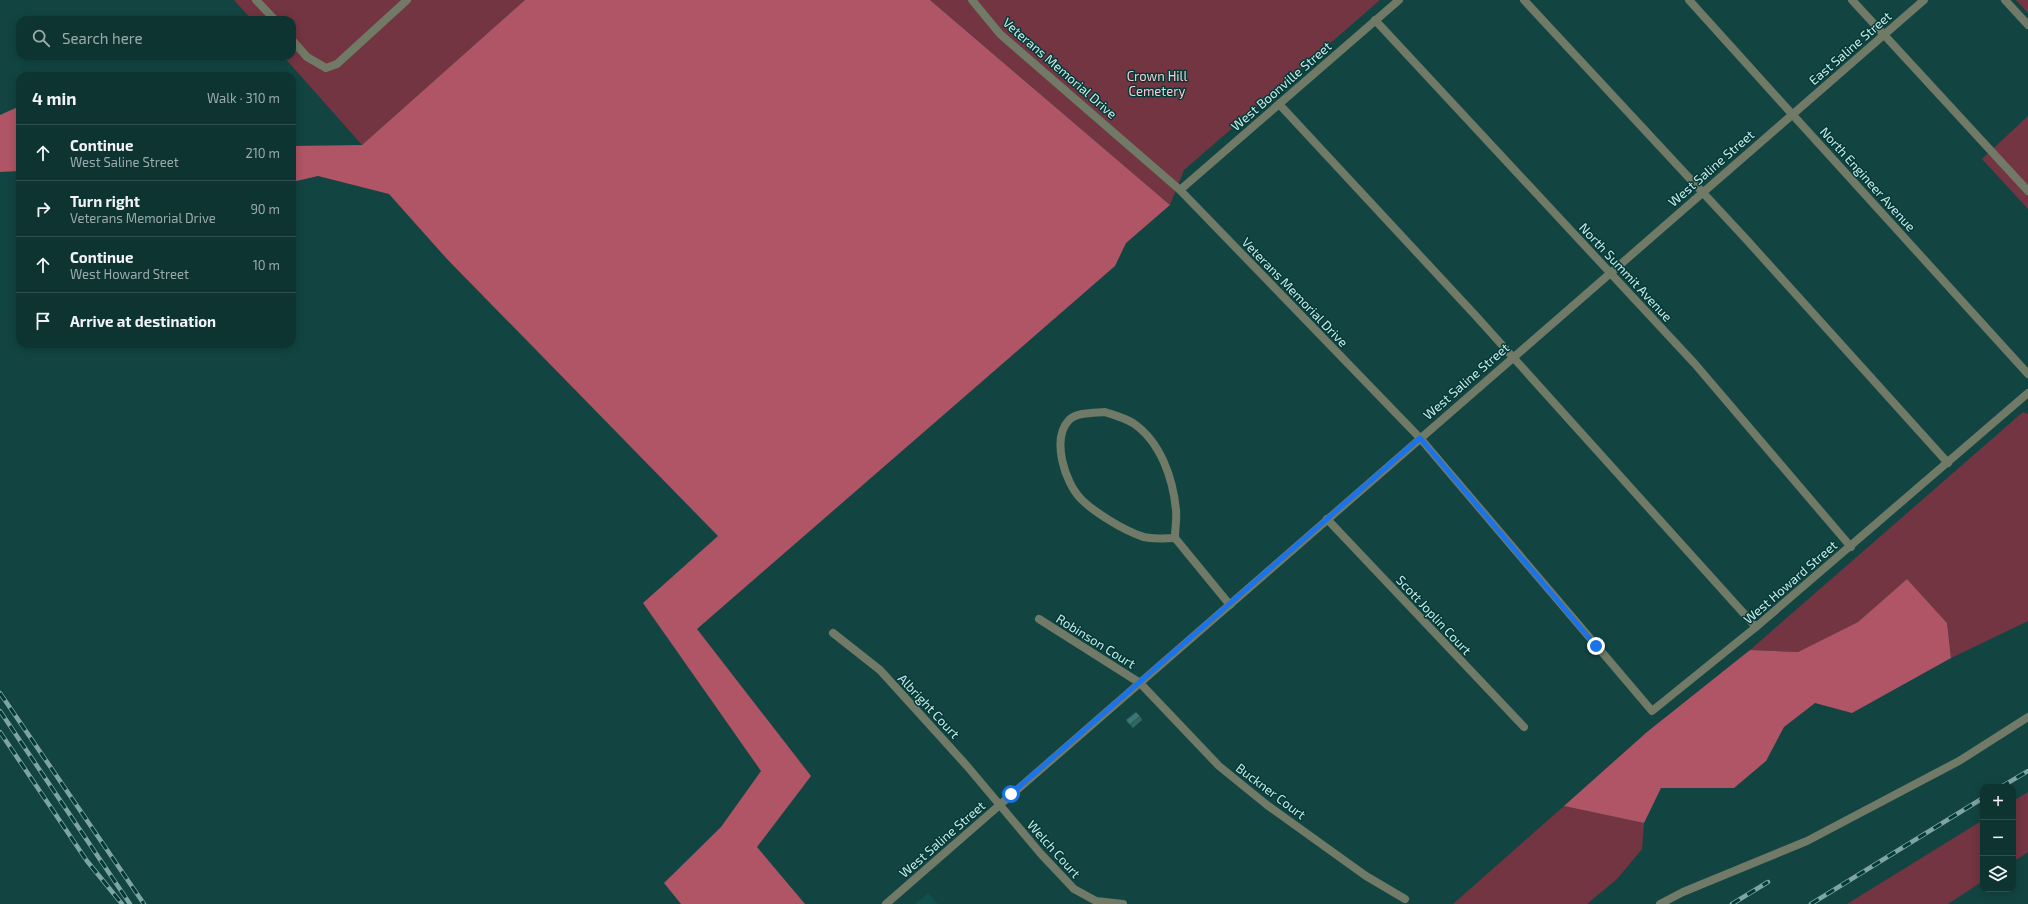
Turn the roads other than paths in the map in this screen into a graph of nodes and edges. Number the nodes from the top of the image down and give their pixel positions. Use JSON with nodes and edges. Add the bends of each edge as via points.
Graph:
{"nodes":[{"id":1,"x":258,"y":0,"type":"edge"},
{"id":2,"x":972,"y":0,"type":"edge"},
{"id":3,"x":1399,"y":0,"type":"edge"},
{"id":4,"x":1524,"y":0,"type":"edge"},
{"id":5,"x":1690,"y":0,"type":"edge"},
{"id":6,"x":1852,"y":0,"type":"edge"},
{"id":7,"x":1924,"y":0,"type":"edge"},
{"id":8,"x":2005,"y":0,"type":"edge"},
{"id":9,"x":401,"y":2,"type":"edge"},
{"id":10,"x":272,"y":16,"type":"edge"},
{"id":11,"x":1375,"y":20,"type":"junction"},
{"id":12,"x":2028,"y":25,"type":"edge"},
{"id":13,"x":1884,"y":34,"type":"junction"},
{"id":14,"x":296,"y":45,"type":"edge"},
{"id":15,"x":1279,"y":104,"type":"junction"},
{"id":16,"x":1792,"y":114,"type":"junction"},
{"id":17,"x":1180,"y":190,"type":"junction"},
{"id":18,"x":1702,"y":192,"type":"junction"},
{"id":19,"x":2028,"y":192,"type":"edge"},
{"id":20,"x":1610,"y":272,"type":"junction"},
{"id":21,"x":1513,"y":356,"type":"junction"},
{"id":22,"x":2028,"y":374,"type":"edge"},
{"id":23,"x":2028,"y":393,"type":"edge"},
{"id":24,"x":1420,"y":438,"type":"junction"},
{"id":25,"x":1948,"y":463,"type":"junction"},
{"id":26,"x":1327,"y":519,"type":"junction"},
{"id":27,"x":1175,"y":538,"type":"junction"},
{"id":28,"x":1851,"y":546,"type":"junction"},
{"id":29,"x":1230,"y":605,"type":"junction"},
{"id":30,"x":1039,"y":619,"type":"dead end"},
{"id":31,"x":1578,"y":624,"type":"joint"},
{"id":32,"x":1756,"y":627,"type":"junction"},
{"id":33,"x":833,"y":633,"type":"dead end"},
{"id":34,"x":1140,"y":683,"type":"junction"},
{"id":35,"x":2028,"y":717,"type":"edge"},
{"id":36,"x":1524,"y":727,"type":"dead end"},
{"id":37,"x":999,"y":804,"type":"junction"},
{"id":38,"x":1405,"y":899,"type":"dead end"},
{"id":39,"x":886,"y":904,"type":"edge"},
{"id":40,"x":1123,"y":904,"type":"edge"},
{"id":41,"x":1660,"y":904,"type":"edge"}],
"edges":[{"from":1,"to":10,"type":"street"},
{"from":2,"to":17,"type":"street","name":"Veterans Memorial Drive","via":[[1000,34]]},
{"from":3,"to":11,"type":"street","name":"West Boonville Street"},
{"from":4,"to":18,"type":"street"},
{"from":5,"to":16,"type":"street","name":"North Engineer Avenue"},
{"from":6,"to":13,"type":"street"},
{"from":7,"to":13,"type":"street","name":"East Saline Street"},
{"from":8,"to":12,"type":"street"},
{"from":9,"to":14,"type":"street","via":[[336,64],[326,68],[307,57]]},
{"from":11,"to":15,"type":"street","name":"West Boonville Street"},
{"from":11,"to":20,"type":"street","name":"North Summit Avenue"},
{"from":13,"to":16,"type":"street","name":"East Saline Street"},
{"from":13,"to":19,"type":"street"},
{"from":15,"to":17,"type":"street","name":"West Boonville Street"},
{"from":15,"to":21,"type":"street"},
{"from":16,"to":18,"type":"street","name":"West Saline Street"},
{"from":16,"to":22,"type":"street","name":"North Engineer Avenue"},
{"from":17,"to":24,"type":"street","name":"Veterans Memorial Drive"},
{"from":18,"to":20,"type":"street","name":"West Saline Street"},
{"from":18,"to":25,"type":"street"},
{"from":20,"to":21,"type":"street","name":"West Saline Street"},
{"from":20,"to":28,"type":"street","name":"North Summit Avenue","via":[[1695,364]]},
{"from":21,"to":24,"type":"street","name":"West Saline Street"},
{"from":21,"to":32,"type":"street"},
{"from":23,"to":25,"type":"street","name":"West Howard Street"},
{"from":24,"to":26,"type":"street","name":"West Saline Street"},
{"from":24,"to":31,"type":"street","name":"Veterans Memorial Drive"},
{"from":25,"to":28,"type":"street","name":"West Howard Street"},
{"from":26,"to":29,"type":"street","name":"West Saline Street"},
{"from":26,"to":36,"type":"street","name":"Scott Joplin Court"},
{"from":27,"to":27,"type":"street","via":[[1177,512],[1170,478],[1161,455],[1147,436],[1133,423],[1104,412],[1087,413],[1070,419],[1062,432],[1061,457],[1068,482],[1081,500],[1142,537]]},
{"from":27,"to":29,"type":"street"},
{"from":28,"to":32,"type":"street","name":"West Howard Street"},
{"from":29,"to":34,"type":"street","name":"West Saline Street"},
{"from":30,"to":34,"type":"street","name":"Robinson Court"},
{"from":31,"to":32,"type":"street","name":"West Howard Street","via":[[1652,711]]},
{"from":33,"to":37,"type":"street","name":"Albright Court","via":[[880,670]]},
{"from":34,"to":37,"type":"street","name":"West Saline Street"},
{"from":34,"to":38,"type":"street","name":"Buckner Court","via":[[1219,766],[1267,805],[1360,871]]},
{"from":35,"to":41,"type":"street","via":[[1959,761],[1808,841],[1683,892]]},
{"from":37,"to":39,"type":"street","name":"West Saline Street"},
{"from":37,"to":40,"type":"street","name":"Welch Court","via":[[1040,854],[1074,889],[1096,901]]}]}
